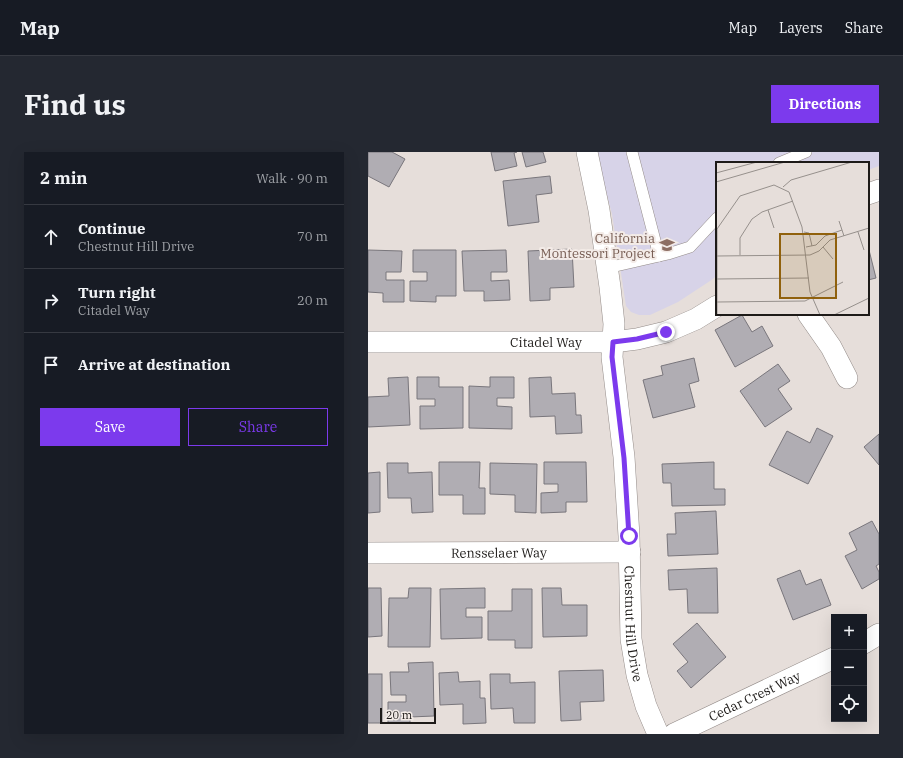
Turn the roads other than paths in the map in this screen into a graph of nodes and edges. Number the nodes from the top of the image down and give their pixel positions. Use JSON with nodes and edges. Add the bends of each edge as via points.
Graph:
{"nodes":[{"id":1,"x":586,"y":152,"type":"edge"},
{"id":2,"x":632,"y":152,"type":"edge"},
{"id":3,"x":806,"y":152,"type":"edge"},
{"id":4,"x":781,"y":162,"type":"edge"},
{"id":5,"x":879,"y":190,"type":"edge"},
{"id":6,"x":869,"y":194,"type":"edge"},
{"id":7,"x":716,"y":219,"type":"edge"},
{"id":8,"x":659,"y":256,"type":"junction"},
{"id":9,"x":607,"y":268,"type":"junction"},
{"id":10,"x":716,"y":307,"type":"edge"},
{"id":11,"x":809,"y":315,"type":"edge"},
{"id":12,"x":368,"y":342,"type":"edge"},
{"id":13,"x":613,"y":342,"type":"junction"},
{"id":14,"x":847,"y":378,"type":"dead end"},
{"id":15,"x":630,"y":552,"type":"junction"},
{"id":16,"x":368,"y":554,"type":"edge"},
{"id":17,"x":879,"y":634,"type":"edge"},
{"id":18,"x":867,"y":641,"type":"edge"},
{"id":19,"x":831,"y":659,"type":"edge"},
{"id":20,"x":658,"y":734,"type":"edge"},
{"id":21,"x":674,"y":734,"type":"edge"}],
"edges":[{"from":1,"to":9,"type":"street","name":"Chestnut Hill Drive","via":[[599,210]]},
{"from":2,"to":8,"type":"lane"},
{"from":3,"to":4,"type":"lane"},
{"from":5,"to":6,"type":"street"},
{"from":7,"to":8,"type":"lane","via":[[690,247]]},
{"from":8,"to":9,"type":"lane"},
{"from":9,"to":13,"type":"street","name":"Chestnut Hill Drive","via":[[614,324]]},
{"from":10,"to":13,"type":"street","name":"Citadel Way","via":[[696,320],[666,332]]},
{"from":11,"to":14,"type":"street","via":[[831,347]]},
{"from":12,"to":13,"type":"street","name":"Citadel Way"},
{"from":13,"to":15,"type":"street","name":"Chestnut Hill Drive","via":[[612,357],[624,458]]},
{"from":15,"to":16,"type":"street","name":"Rensselaer Way"},
{"from":15,"to":20,"type":"street","name":"Chestnut Hill Drive","via":[[632,639],[637,675]]},
{"from":17,"to":18,"type":"street"},
{"from":19,"to":21,"type":"street","name":"Cedar Crest Way"}]}
